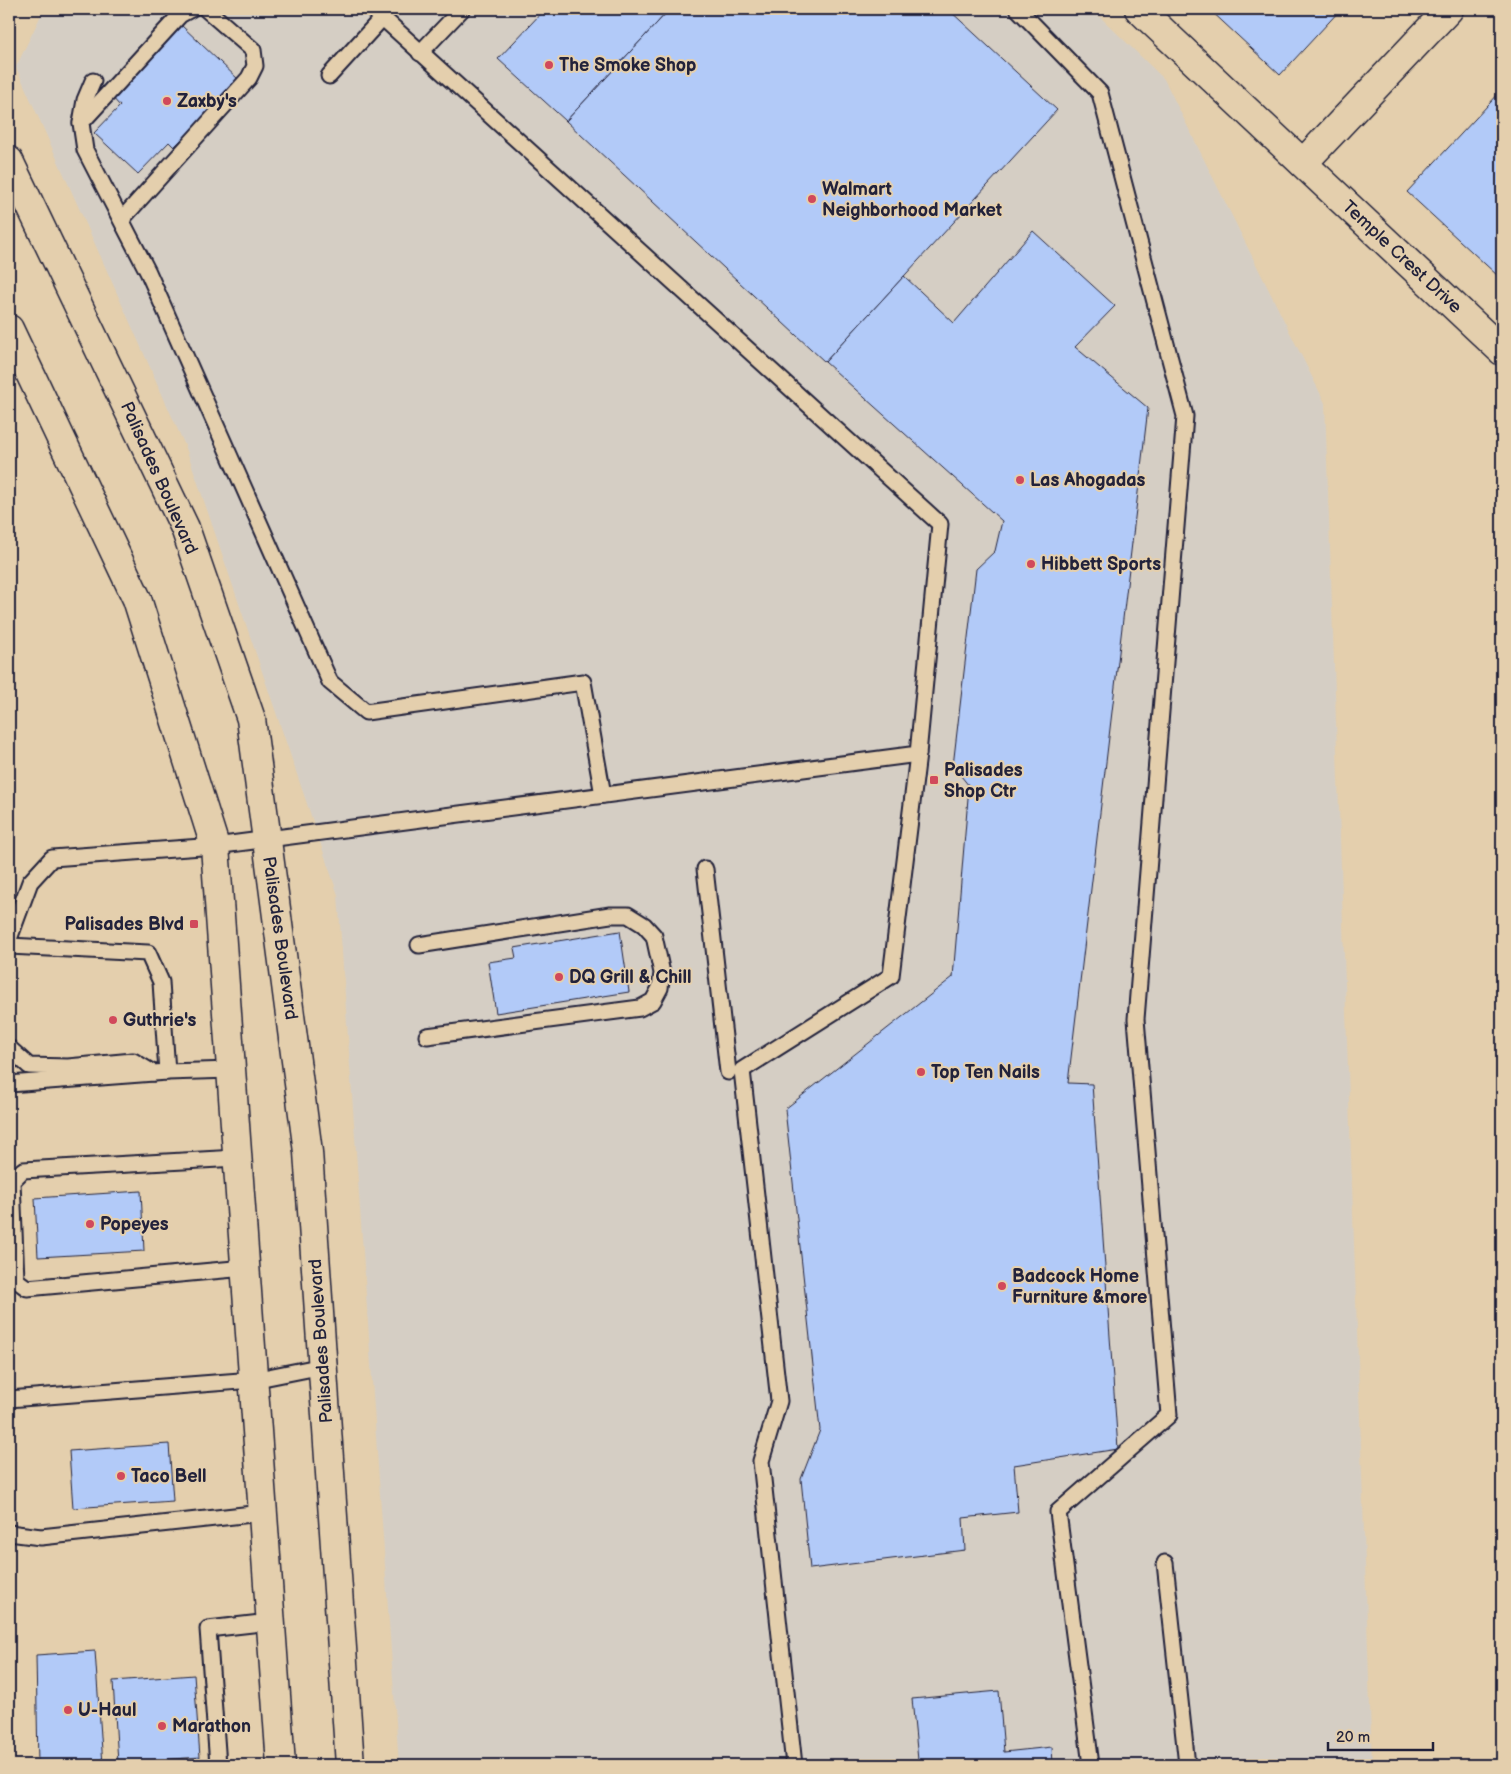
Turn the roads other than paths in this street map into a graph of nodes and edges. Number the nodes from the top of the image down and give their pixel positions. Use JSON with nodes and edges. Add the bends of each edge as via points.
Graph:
{"nodes":[{"id":1,"x":191,"y":9,"type":"edge"},
{"id":2,"x":206,"y":9,"type":"edge"},
{"id":3,"x":462,"y":9,"type":"edge"},
{"id":4,"x":1018,"y":9,"type":"edge"},
{"id":5,"x":1139,"y":9,"type":"edge"},
{"id":6,"x":1449,"y":9,"type":"edge"},
{"id":7,"x":378,"y":13,"type":"edge"},
{"id":8,"x":420,"y":53,"type":"junction"},
{"id":9,"x":329,"y":76,"type":"dead end"},
{"id":10,"x":93,"y":80,"type":"dead end"},
{"id":11,"x":81,"y":124,"type":"junction"},
{"id":12,"x":9,"y":161,"type":"edge"},
{"id":13,"x":1303,"y":163,"type":"junction"},
{"id":14,"x":122,"y":219,"type":"junction"},
{"id":15,"x":9,"y":329,"type":"edge"},
{"id":16,"x":1502,"y":351,"type":"edge"},
{"id":17,"x":918,"y":754,"type":"junction"},
{"id":18,"x":603,"y":795,"type":"junction"},
{"id":19,"x":267,"y":839,"type":"junction"},
{"id":20,"x":215,"y":846,"type":"junction"},
{"id":21,"x":705,"y":869,"type":"dead end"},
{"id":22,"x":9,"y":940,"type":"edge"},
{"id":23,"x":419,"y":945,"type":"dead end"},
{"id":24,"x":9,"y":946,"type":"edge"},
{"id":25,"x":427,"y":1036,"type":"dead end"},
{"id":26,"x":9,"y":1048,"type":"edge"},
{"id":27,"x":231,"y":1070,"type":"junction"},
{"id":28,"x":728,"y":1072,"type":"dead end"},
{"id":29,"x":160,"y":1073,"type":"junction"},
{"id":30,"x":9,"y":1084,"type":"edge"},
{"id":31,"x":237,"y":1158,"type":"junction"},
{"id":32,"x":245,"y":1268,"type":"junction"},
{"id":33,"x":323,"y":1366,"type":"junction"},
{"id":34,"x":254,"y":1380,"type":"junction"},
{"id":35,"x":9,"y":1399,"type":"edge"},
{"id":36,"x":262,"y":1513,"type":"junction"},
{"id":37,"x":9,"y":1534,"type":"edge"},
{"id":38,"x":1165,"y":1563,"type":"dead end"},
{"id":39,"x":270,"y":1622,"type":"junction"},
{"id":40,"x":218,"y":1765,"type":"edge"},
{"id":41,"x":281,"y":1765,"type":"edge"},
{"id":42,"x":350,"y":1765,"type":"edge"},
{"id":43,"x":794,"y":1765,"type":"edge"},
{"id":44,"x":1091,"y":1765,"type":"edge"},
{"id":45,"x":1187,"y":1765,"type":"edge"}],
"edges":[{"from":1,"to":11,"type":"lane","via":[[180,15]]},
{"from":2,"to":14,"type":"lane","via":[[253,50],[255,66],[249,78]]},
{"from":3,"to":8,"type":"lane"},
{"from":4,"to":44,"type":"lane","via":[[1100,93],[1185,416],[1136,1018],[1169,1415],[1058,1512]]},
{"from":5,"to":13,"type":"main road","name":"Temple Crest Drive"},
{"from":6,"to":13,"type":"main road"},
{"from":7,"to":8,"type":"lane"},
{"from":7,"to":9,"type":"lane"},
{"from":8,"to":17,"type":"lane","via":[[940,524]]},
{"from":10,"to":11,"type":"lane","via":[[84,100]]},
{"from":11,"to":14,"type":"lane","via":[[86,150]]},
{"from":12,"to":19,"type":"main road","name":"Palisades Boulevard","via":[[185,528],[251,719]]},
{"from":13,"to":16,"type":"main road","name":"Temple Crest Drive"},
{"from":14,"to":18,"type":"lane","via":[[330,682],[366,712],[583,682]]},
{"from":15,"to":20,"type":"main road","via":[[138,599]]},
{"from":17,"to":18,"type":"lane"},
{"from":17,"to":43,"type":"lane","via":[[891,976],[742,1070],[779,1401],[761,1461]]},
{"from":18,"to":19,"type":"lane"},
{"from":19,"to":20,"type":"lane"},
{"from":19,"to":33,"type":"main road","name":"Palisades Boulevard","via":[[308,1152]]},
{"from":20,"to":22,"type":"lane","via":[[52,858],[30,882]]},
{"from":20,"to":27,"type":"main road"},
{"from":21,"to":28,"type":"lane"},
{"from":23,"to":25,"type":"lane","via":[[610,915],[628,915],[654,936],[662,973],[660,988],[653,1001],[640,1008]]},
{"from":24,"to":29,"type":"lane","via":[[148,953],[161,982]]},
{"from":26,"to":29,"type":"lane","via":[[30,1066],[68,1067],[133,1061]]},
{"from":27,"to":29,"type":"lane"},
{"from":27,"to":31,"type":"main road"},
{"from":29,"to":30,"type":"lane"},
{"from":31,"to":32,"type":"main road"},
{"from":31,"to":32,"type":"lane","via":[[23,1170],[12,1181],[16,1280],[27,1288]]},
{"from":32,"to":34,"type":"main road"},
{"from":33,"to":34,"type":"lane"},
{"from":33,"to":42,"type":"main road","name":"Palisades Boulevard"},
{"from":34,"to":35,"type":"lane"},
{"from":34,"to":36,"type":"main road"},
{"from":36,"to":37,"type":"lane","via":[[42,1536]]},
{"from":36,"to":39,"type":"main road"},
{"from":38,"to":45,"type":"lane"},
{"from":39,"to":40,"type":"lane","via":[[208,1629]]},
{"from":39,"to":41,"type":"main road"}]}
